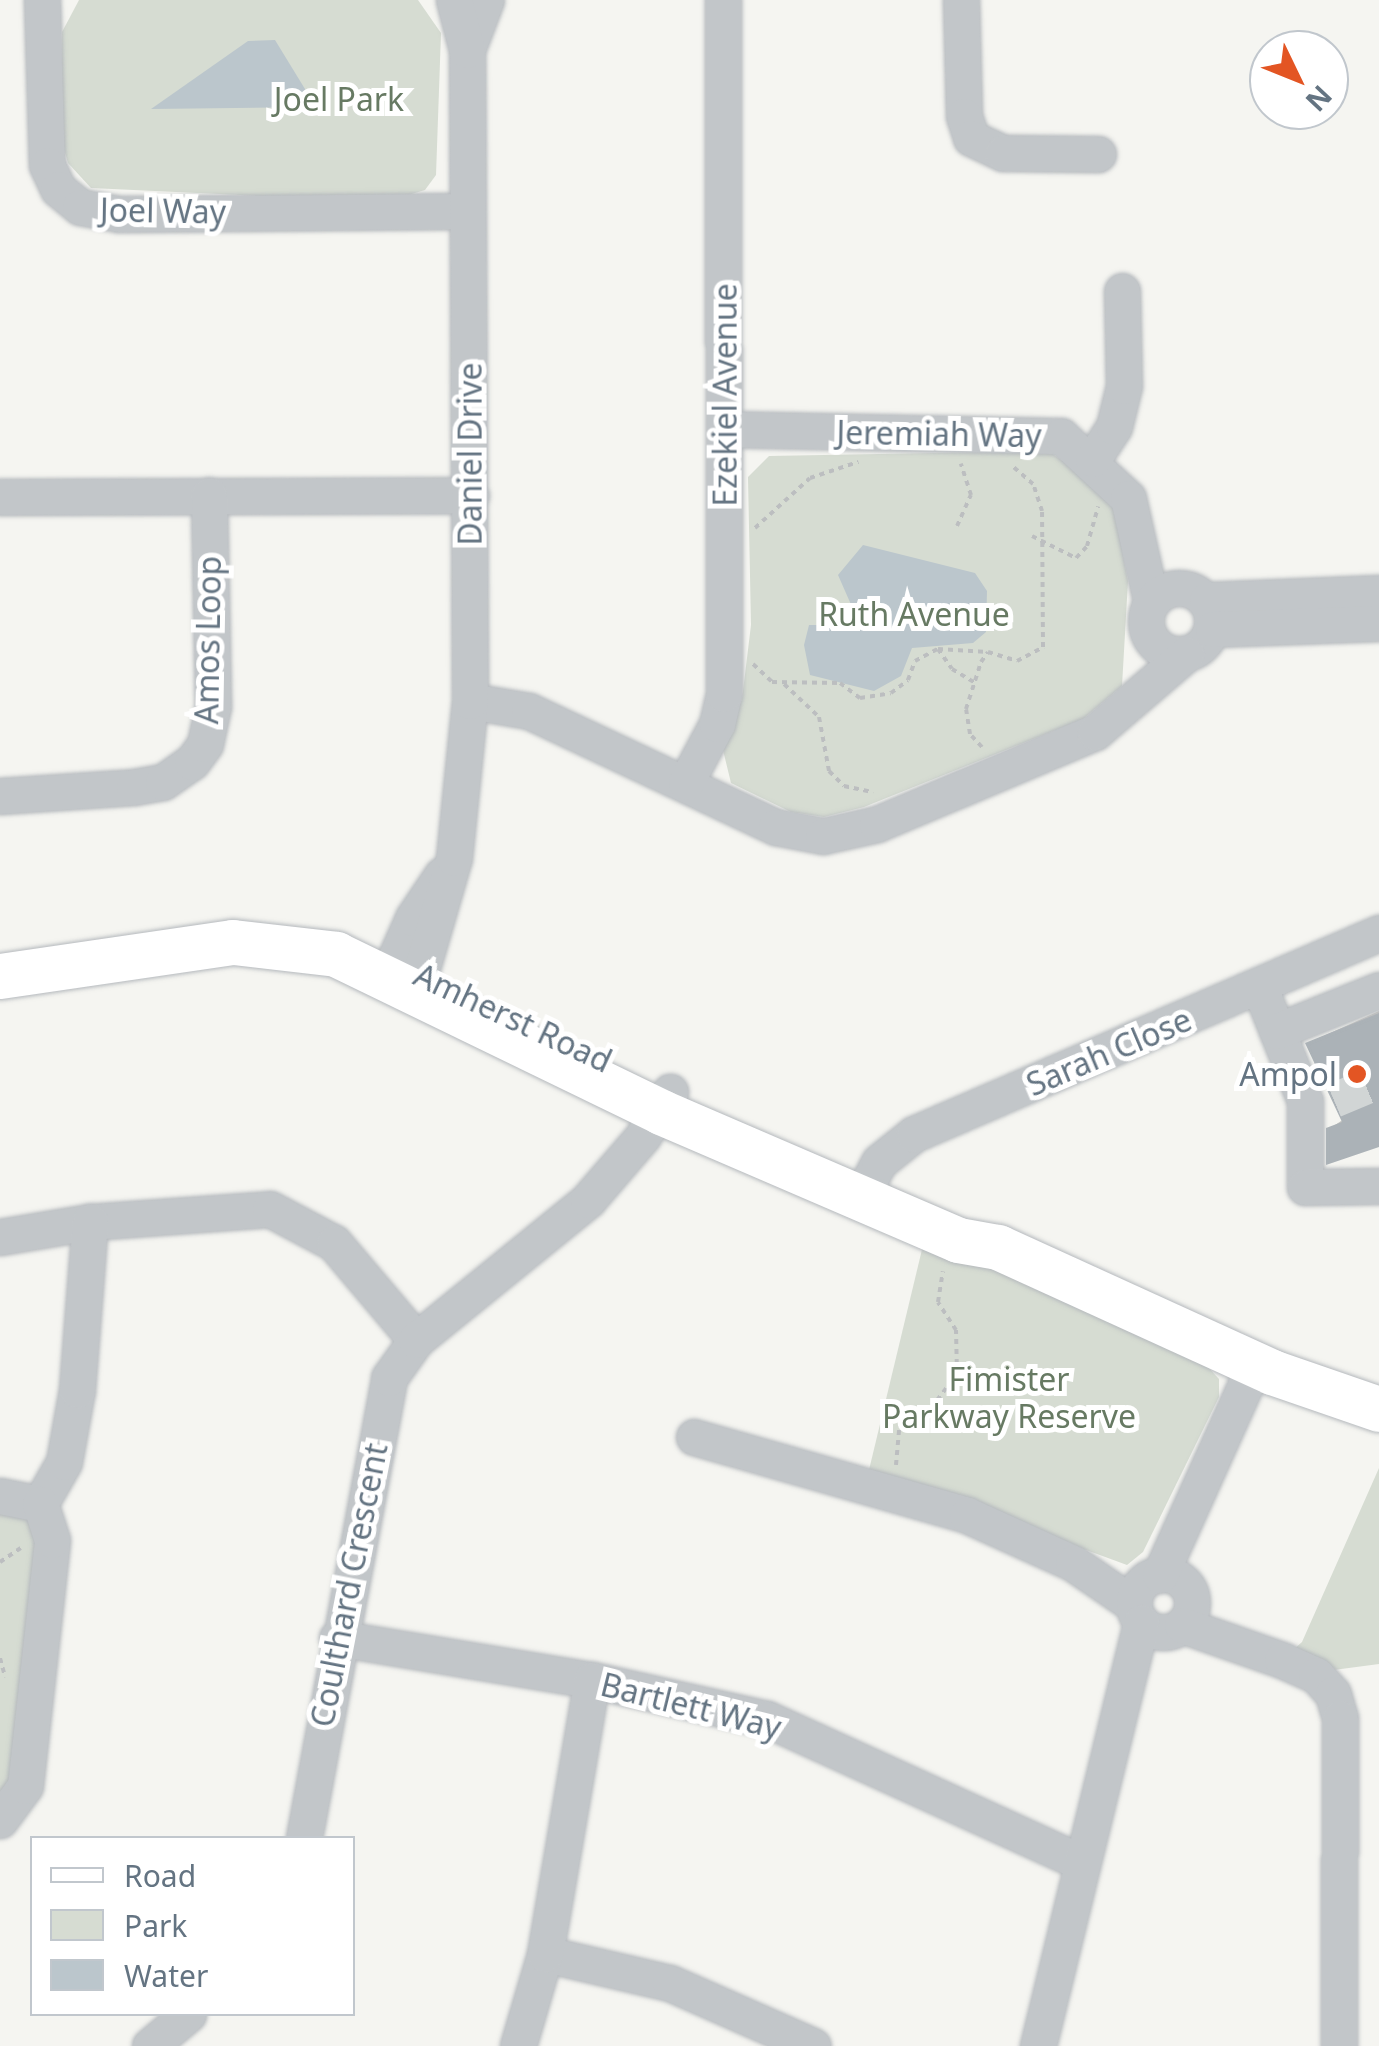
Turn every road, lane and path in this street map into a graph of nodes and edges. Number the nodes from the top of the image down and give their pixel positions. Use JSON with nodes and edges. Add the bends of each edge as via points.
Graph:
{"nodes":[{"id":1,"x":42,"y":0,"type":"edge"},
{"id":2,"x":454,"y":0,"type":"edge"},
{"id":3,"x":486,"y":0,"type":"edge"},
{"id":4,"x":723,"y":0,"type":"edge"},
{"id":5,"x":962,"y":0,"type":"edge"},
{"id":6,"x":467,"y":50,"type":"junction"},
{"id":7,"x":1098,"y":154,"type":"dead end"},
{"id":8,"x":467,"y":211,"type":"junction"},
{"id":9,"x":1122,"y":291,"type":"dead end"},
{"id":10,"x":726,"y":430,"type":"junction"},
{"id":11,"x":1093,"y":459,"type":"junction"},
{"id":12,"x":950,"y":460,"type":"dead end"},
{"id":13,"x":958,"y":460,"type":"junction"},
{"id":14,"x":976,"y":461,"type":"dead end"},
{"id":15,"x":878,"y":462,"type":"dead end"},
{"id":16,"x":1008,"y":463,"type":"dead end"},
{"id":17,"x":1118,"y":488,"type":"junction"},
{"id":18,"x":209,"y":495,"type":"junction"},
{"id":19,"x":471,"y":495,"type":"junction"},
{"id":20,"x":0,"y":498,"type":"edge"},
{"id":21,"x":957,"y":526,"type":"dead end"},
{"id":22,"x":1032,"y":536,"type":"dead end"},
{"id":23,"x":748,"y":538,"type":"dead end"},
{"id":24,"x":1046,"y":540,"type":"junction"},
{"id":25,"x":1379,"y":594,"type":"edge"},
{"id":26,"x":1187,"y":604,"type":"junction"},
{"id":27,"x":1379,"y":623,"type":"edge"},
{"id":28,"x":938,"y":649,"type":"junction"},
{"id":29,"x":1169,"y":649,"type":"junction"},
{"id":30,"x":750,"y":652,"type":"dead end"},
{"id":31,"x":988,"y":652,"type":"junction"},
{"id":32,"x":975,"y":682,"type":"junction"},
{"id":33,"x":784,"y":684,"type":"junction"},
{"id":34,"x":470,"y":701,"type":"junction"},
{"id":35,"x":971,"y":756,"type":"dead end"},
{"id":36,"x":686,"y":782,"type":"junction"},
{"id":37,"x":883,"y":792,"type":"dead end"},
{"id":38,"x":0,"y":796,"type":"edge"},
{"id":39,"x":1379,"y":933,"type":"edge"},
{"id":40,"x":0,"y":960,"type":"edge"},
{"id":41,"x":0,"y":976,"type":"edge"},
{"id":42,"x":404,"y":977,"type":"junction"},
{"id":43,"x":1260,"y":988,"type":"junction"},
{"id":44,"x":1379,"y":990,"type":"edge"},
{"id":45,"x":1277,"y":1031,"type":"junction"},
{"id":46,"x":652,"y":1095,"type":"junction"},
{"id":47,"x":865,"y":1186,"type":"junction"},
{"id":48,"x":1379,"y":1186,"type":"edge"},
{"id":49,"x":90,"y":1222,"type":"junction"},
{"id":50,"x":0,"y":1237,"type":"edge"},
{"id":51,"x":947,"y":1261,"type":"dead end"},
{"id":52,"x":416,"y":1340,"type":"junction"},
{"id":53,"x":1264,"y":1368,"type":"junction"},
{"id":54,"x":1373,"y":1413,"type":"edge"},
{"id":55,"x":694,"y":1437,"type":"dead end"},
{"id":56,"x":886,"y":1494,"type":"junction"},
{"id":57,"x":0,"y":1496,"type":"edge"},
{"id":58,"x":40,"y":1504,"type":"junction"},
{"id":59,"x":0,"y":1562,"type":"edge"},
{"id":60,"x":0,"y":1572,"type":"edge"},
{"id":61,"x":1162,"y":1603,"type":"junction"},
{"id":62,"x":337,"y":1638,"type":"junction"},
{"id":63,"x":0,"y":1658,"type":"edge"},
{"id":64,"x":592,"y":1680,"type":"junction"},
{"id":65,"x":4,"y":1688,"type":"dead end"},
{"id":66,"x":0,"y":1820,"type":"edge"},
{"id":67,"x":304,"y":1836,"type":"edge"},
{"id":68,"x":1080,"y":1862,"type":"junction"},
{"id":69,"x":544,"y":1954,"type":"junction"},
{"id":70,"x":186,"y":2016,"type":"edge"},
{"id":71,"x":150,"y":2046,"type":"edge"},
{"id":72,"x":518,"y":2046,"type":"edge"},
{"id":73,"x":813,"y":2046,"type":"edge"},
{"id":74,"x":1038,"y":2046,"type":"edge"},
{"id":75,"x":1339,"y":2046,"type":"edge"}],
"edges":[{"from":1,"to":8,"type":"street","name":"Joel Way","via":[[47,164],[58,188],[80,207],[118,214]]},
{"from":2,"to":6,"type":"street","name":"Daniel Drive"},
{"from":3,"to":6,"type":"street","name":"Daniel Drive"},
{"from":4,"to":10,"type":"street","name":"Ezekiel Avenue"},
{"from":5,"to":7,"type":"street","via":[[964,116],[971,138],[1004,153]]},
{"from":6,"to":8,"type":"street","name":"Daniel Drive"},
{"from":8,"to":19,"type":"street","name":"Daniel Drive"},
{"from":9,"to":11,"type":"street","via":[[1124,386],[1114,428]]},
{"from":10,"to":11,"type":"street","name":"Jeremiah Way","via":[[1060,436]]},
{"from":10,"to":36,"type":"street","name":"Ezekiel Avenue","via":[[724,694]]},
{"from":11,"to":17,"type":"street","name":"Jeremiah Way"},
{"from":12,"to":13,"type":"path"},
{"from":13,"to":14,"type":"path"},
{"from":13,"to":21,"type":"path","via":[[970,495]]},
{"from":15,"to":23,"type":"path","via":[[810,478]]},
{"from":16,"to":24,"type":"path","via":[[1033,484]]},
{"from":17,"to":24,"type":"path","via":[[1093,512],[1084,553],[1067,558]]},
{"from":17,"to":26,"type":"street","name":"Jeremiah Way","via":[[1128,498],[1144,555]]},
{"from":18,"to":19,"type":"street"},
{"from":18,"to":20,"type":"street"},
{"from":18,"to":38,"type":"street","name":"Amos Loop","via":[[213,706],[192,762],[163,782]]},
{"from":19,"to":34,"type":"street","name":"Daniel Drive"},
{"from":22,"to":24,"type":"path"},
{"from":24,"to":31,"type":"path","via":[[1043,647],[1017,661]]},
{"from":25,"to":26,"type":"street"},
{"from":26,"to":27,"type":"street"},
{"from":26,"to":29,"type":"street"},
{"from":26,"to":29,"type":"street","via":[[1144,624]]},
{"from":28,"to":31,"type":"path"},
{"from":28,"to":32,"type":"path","via":[[952,669]]},
{"from":28,"to":33,"type":"path","via":[[915,661],[903,685],[877,697],[860,698],[840,683]]},
{"from":29,"to":36,"type":"street","via":[[1138,698],[1095,732],[877,824],[823,836],[776,827]]},
{"from":30,"to":33,"type":"path","via":[[761,676]]},
{"from":31,"to":32,"type":"path"},
{"from":32,"to":35,"type":"path","via":[[966,720],[986,750]]},
{"from":33,"to":37,"type":"path","via":[[819,716],[830,770],[844,786]]},
{"from":34,"to":36,"type":"street","via":[[529,711]]},
{"from":34,"to":42,"type":"street","name":"Daniel Drive","via":[[454,858]]},
{"from":39,"to":43,"type":"street","name":"Sarah Close"},
{"from":40,"to":42,"type":"main road","name":"Amherst Road","via":[[282,919]]},
{"from":41,"to":42,"type":"main road","name":"Amherst Road","via":[[234,942],[336,954]]},
{"from":42,"to":46,"type":"main road","name":"Amherst Road"},
{"from":43,"to":45,"type":"street"},
{"from":43,"to":47,"type":"street","name":"Sarah Close","via":[[914,1134],[890,1150]]},
{"from":44,"to":45,"type":"street"},
{"from":45,"to":48,"type":"street","via":[[1319,1105],[1305,1187]]},
{"from":46,"to":47,"type":"main road","name":"Amherst Road"},
{"from":46,"to":52,"type":"street","name":"Coulthard Crescent","via":[[588,1200]]},
{"from":47,"to":53,"type":"main road","name":"Amherst Road","via":[[969,1224],[998,1247]]},
{"from":49,"to":50,"type":"street"},
{"from":49,"to":52,"type":"street","via":[[270,1209],[334,1243]]},
{"from":49,"to":58,"type":"street","via":[[78,1390],[64,1462]]},
{"from":51,"to":56,"type":"path","via":[[936,1286],[956,1330],[957,1374],[932,1408],[899,1428]]},
{"from":52,"to":62,"type":"street","name":"Coulthard Crescent","via":[[389,1378]]},
{"from":53,"to":54,"type":"main road","name":"Amherst Road"},
{"from":53,"to":61,"type":"street"},
{"from":55,"to":56,"type":"street"},
{"from":56,"to":61,"type":"street","via":[[967,1516]]},
{"from":57,"to":58,"type":"street"},
{"from":58,"to":66,"type":"street","via":[[52,1540],[24,1786]]},
{"from":59,"to":60,"type":"path"},
{"from":61,"to":68,"type":"street","via":[[1124,1699]]},
{"from":61,"to":75,"type":"street","via":[[1316,1675],[1333,1694],[1340,1718]]},
{"from":62,"to":64,"type":"street","name":"Bartlett Way"},
{"from":62,"to":67,"type":"street","name":"Coulthard Crescent"},
{"from":63,"to":65,"type":"path"},
{"from":64,"to":68,"type":"street","name":"Bartlett Way","via":[[767,1719]]},
{"from":64,"to":69,"type":"street"},
{"from":68,"to":74,"type":"street"},
{"from":69,"to":72,"type":"street"},
{"from":69,"to":73,"type":"street","via":[[670,1982]]},
{"from":70,"to":71,"type":"street"}]}
